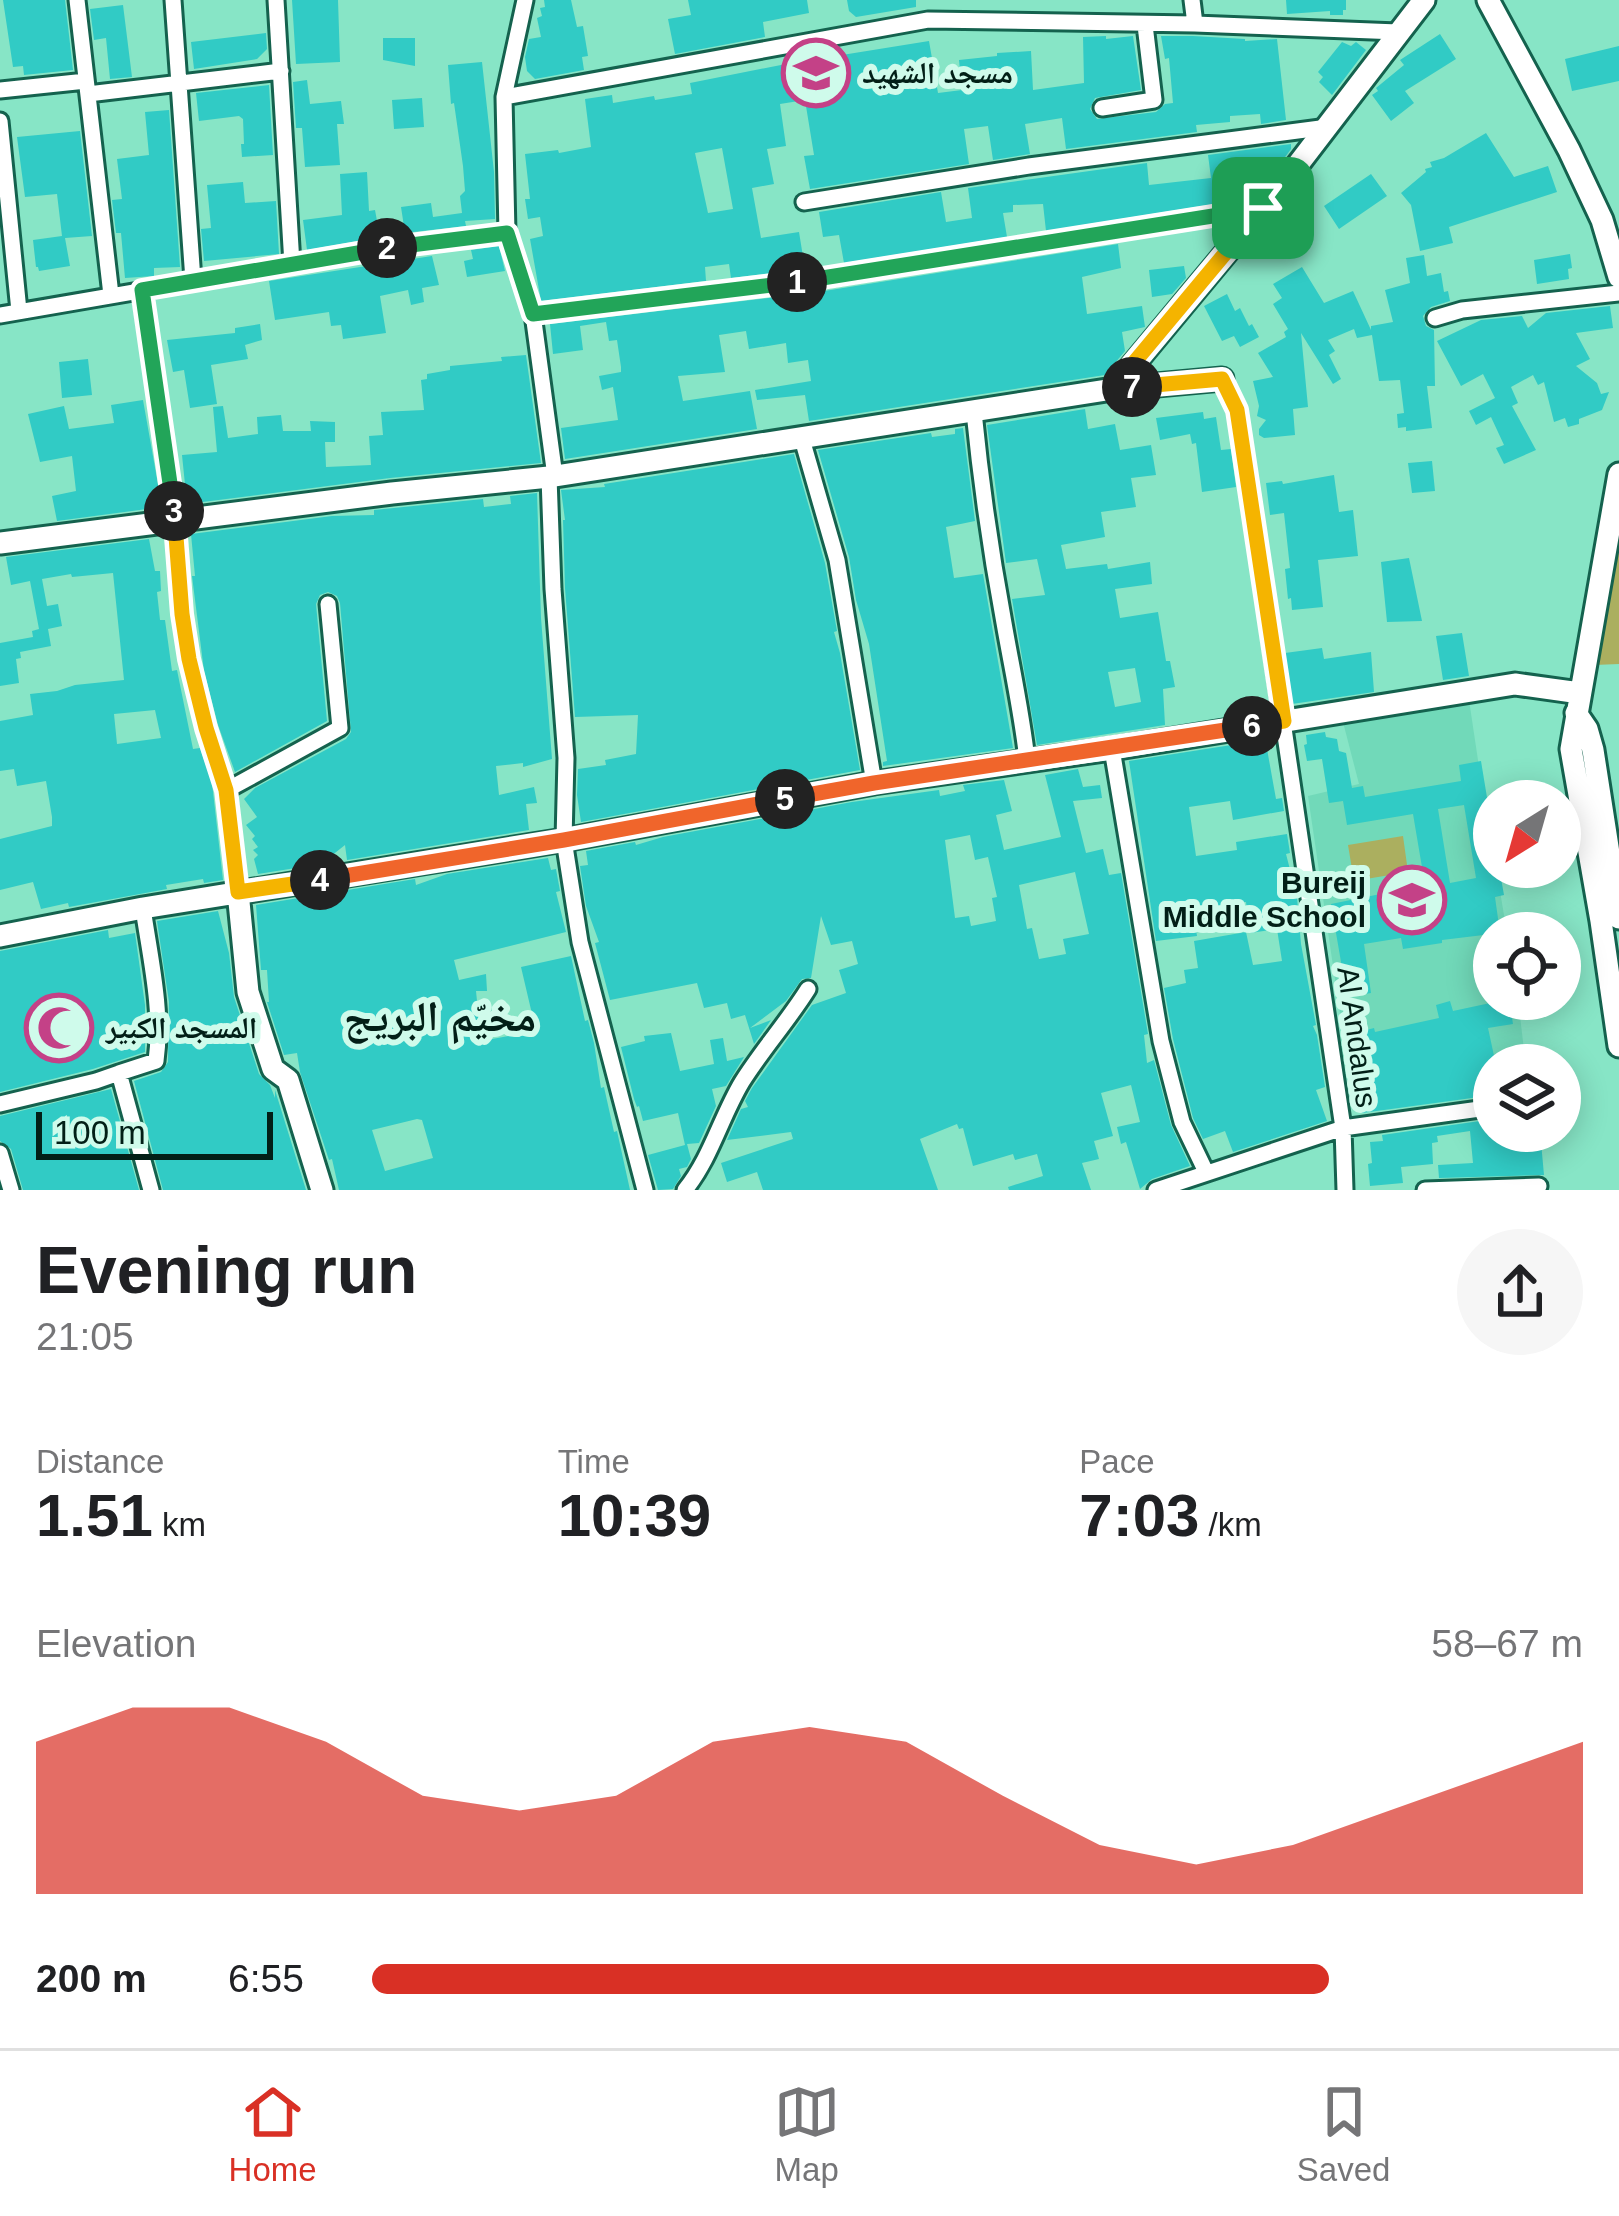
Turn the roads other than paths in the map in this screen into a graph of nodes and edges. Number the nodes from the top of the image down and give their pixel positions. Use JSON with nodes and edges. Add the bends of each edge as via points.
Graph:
{"nodes":[{"id":1,"x":77,"y":0,"type":"edge"},
{"id":2,"x":172,"y":0,"type":"edge"},
{"id":3,"x":276,"y":0,"type":"edge"},
{"id":4,"x":525,"y":0,"type":"edge"},
{"id":5,"x":924,"y":0,"type":"edge"},
{"id":6,"x":1058,"y":0,"type":"edge"},
{"id":7,"x":1192,"y":0,"type":"edge"},
{"id":8,"x":1424,"y":0,"type":"edge"},
{"id":9,"x":1488,"y":0,"type":"edge"},
{"id":10,"x":928,"y":20,"type":"junction"},
{"id":11,"x":1061,"y":22,"type":"junction"},
{"id":12,"x":1195,"y":24,"type":"junction"},
{"id":13,"x":1145,"y":25,"type":"junction"},
{"id":14,"x":1398,"y":32,"type":"junction"},
{"id":15,"x":280,"y":70,"type":"junction"},
{"id":16,"x":179,"y":81,"type":"junction"},
{"id":17,"x":87,"y":88,"type":"junction"},
{"id":18,"x":0,"y":90,"type":"edge"},
{"id":19,"x":504,"y":97,"type":"junction"},
{"id":20,"x":1102,"y":107,"type":"dead end"},
{"id":21,"x":0,"y":121,"type":"edge"},
{"id":22,"x":1328,"y":127,"type":"junction"},
{"id":23,"x":804,"y":202,"type":"dead end"},
{"id":24,"x":1263,"y":208,"type":"junction"},
{"id":25,"x":507,"y":233,"type":"junction"},
{"id":26,"x":292,"y":264,"type":"junction"},
{"id":27,"x":1619,"y":277,"type":"edge"},
{"id":28,"x":193,"y":280,"type":"junction"},
{"id":29,"x":142,"y":290,"type":"junction"},
{"id":30,"x":1619,"y":293,"type":"edge"},
{"id":31,"x":111,"y":295,"type":"junction"},
{"id":32,"x":19,"y":311,"type":"junction"},
{"id":33,"x":533,"y":314,"type":"junction"},
{"id":34,"x":0,"y":315,"type":"edge"},
{"id":35,"x":1435,"y":318,"type":"dead end"},
{"id":36,"x":1222,"y":379,"type":"joint"},
{"id":37,"x":1112,"y":389,"type":"junction"},
{"id":38,"x":974,"y":412,"type":"junction"},
{"id":39,"x":802,"y":439,"type":"junction"},
{"id":40,"x":1619,"y":474,"type":"edge"},
{"id":41,"x":549,"y":477,"type":"junction"},
{"id":42,"x":176,"y":522,"type":"junction"},
{"id":43,"x":0,"y":543,"type":"edge"},
{"id":44,"x":328,"y":604,"type":"dead end"},
{"id":45,"x":1578,"y":703,"type":"junction"},
{"id":46,"x":1284,"y":721,"type":"junction"},
{"id":47,"x":1112,"y":749,"type":"junction"},
{"id":48,"x":1027,"y":760,"type":"junction"},
{"id":49,"x":874,"y":783,"type":"junction"},
{"id":50,"x":226,"y":790,"type":"junction"},
{"id":51,"x":564,"y":840,"type":"junction"},
{"id":52,"x":238,"y":892,"type":"junction"},
{"id":53,"x":143,"y":908,"type":"junction"},
{"id":54,"x":1619,"y":918,"type":"edge"},
{"id":55,"x":0,"y":936,"type":"edge"},
{"id":56,"x":808,"y":989,"type":"dead end"},
{"id":57,"x":1619,"y":1046,"type":"edge"},
{"id":58,"x":119,"y":1073,"type":"junction"},
{"id":59,"x":0,"y":1104,"type":"edge"},
{"id":60,"x":1473,"y":1110,"type":"edge"},
{"id":61,"x":1343,"y":1128,"type":"junction"},
{"id":62,"x":0,"y":1153,"type":"edge"},
{"id":63,"x":1206,"y":1172,"type":"junction"},
{"id":64,"x":1539,"y":1186,"type":"dead end"},
{"id":65,"x":11,"y":1190,"type":"edge"},
{"id":66,"x":151,"y":1190,"type":"edge"},
{"id":67,"x":322,"y":1190,"type":"edge"},
{"id":68,"x":645,"y":1190,"type":"edge"},
{"id":69,"x":685,"y":1190,"type":"edge"},
{"id":70,"x":1156,"y":1190,"type":"edge"},
{"id":71,"x":1345,"y":1190,"type":"edge"},
{"id":72,"x":1425,"y":1190,"type":"edge"}],
"edges":[{"from":1,"to":17,"type":"street"},
{"from":2,"to":16,"type":"street"},
{"from":3,"to":15,"type":"street"},
{"from":4,"to":19,"type":"street"},
{"from":5,"to":10,"type":"street"},
{"from":6,"to":11,"type":"street"},
{"from":7,"to":12,"type":"street"},
{"from":8,"to":14,"type":"street"},
{"from":9,"to":27,"type":"street","via":[[1569,150]]},
{"from":10,"to":11,"type":"street"},
{"from":10,"to":19,"type":"street"},
{"from":11,"to":13,"type":"street"},
{"from":12,"to":13,"type":"street"},
{"from":12,"to":14,"type":"street"},
{"from":13,"to":20,"type":"street","via":[[1154,100]]},
{"from":14,"to":22,"type":"street"},
{"from":15,"to":16,"type":"street"},
{"from":15,"to":26,"type":"street"},
{"from":16,"to":17,"type":"street"},
{"from":16,"to":28,"type":"street"},
{"from":17,"to":18,"type":"street"},
{"from":17,"to":31,"type":"street"},
{"from":19,"to":25,"type":"street"},
{"from":21,"to":32,"type":"street"},
{"from":22,"to":23,"type":"street"},
{"from":22,"to":24,"type":"street"},
{"from":24,"to":33,"type":"street","via":[[816,280]]},
{"from":24,"to":37,"type":"street"},
{"from":25,"to":26,"type":"street"},
{"from":25,"to":33,"type":"street"},
{"from":26,"to":28,"type":"street"},
{"from":28,"to":29,"type":"street"},
{"from":29,"to":31,"type":"street"},
{"from":29,"to":42,"type":"street"},
{"from":30,"to":35,"type":"street"},
{"from":31,"to":32,"type":"street"},
{"from":32,"to":34,"type":"street"},
{"from":33,"to":41,"type":"street"},
{"from":36,"to":37,"type":"street"},
{"from":36,"to":46,"type":"street","name":"Al Andalus","via":[[1237,410]]},
{"from":37,"to":38,"type":"street"},
{"from":38,"to":39,"type":"street"},
{"from":38,"to":48,"type":"street"},
{"from":39,"to":41,"type":"street"},
{"from":39,"to":49,"type":"street","via":[[837,560]]},
{"from":40,"to":45,"type":"street"},
{"from":41,"to":42,"type":"street"},
{"from":41,"to":51,"type":"street"},
{"from":42,"to":43,"type":"street"},
{"from":42,"to":50,"type":"street","via":[[189,659]]},
{"from":44,"to":50,"type":"street","via":[[340,728]]},
{"from":45,"to":46,"type":"street","via":[[1515,684]]},
{"from":45,"to":54,"type":"street"},
{"from":45,"to":57,"type":"street","via":[[1571,749]]},
{"from":46,"to":47,"type":"street"},
{"from":46,"to":61,"type":"street","name":"Al Andalus"},
{"from":47,"to":48,"type":"street"},
{"from":47,"to":63,"type":"street","via":[[1161,1041],[1182,1121]]},
{"from":48,"to":49,"type":"street"},
{"from":49,"to":51,"type":"street"},
{"from":50,"to":52,"type":"street"},
{"from":51,"to":52,"type":"street"},
{"from":51,"to":68,"type":"street","via":[[580,942]]},
{"from":52,"to":53,"type":"street"},
{"from":52,"to":67,"type":"street","via":[[248,992],[273,1069],[288,1080]]},
{"from":53,"to":55,"type":"street"},
{"from":53,"to":58,"type":"street","via":[[156,1060]]},
{"from":56,"to":69,"type":"street","via":[[743,1081]]},
{"from":58,"to":59,"type":"street"},
{"from":58,"to":66,"type":"street"},
{"from":60,"to":61,"type":"street","name":"Al Andalus"},
{"from":61,"to":63,"type":"street"},
{"from":61,"to":71,"type":"street"},
{"from":62,"to":65,"type":"street"},
{"from":63,"to":70,"type":"street"},
{"from":64,"to":72,"type":"street"}]}
